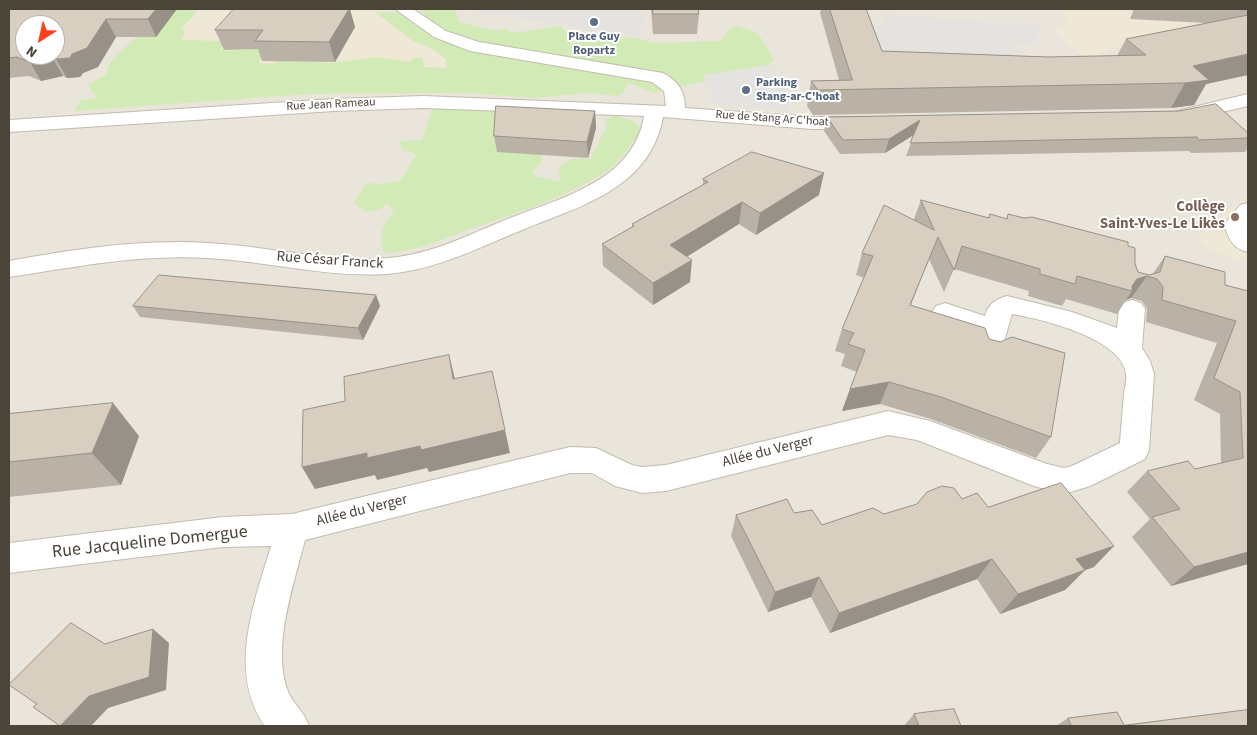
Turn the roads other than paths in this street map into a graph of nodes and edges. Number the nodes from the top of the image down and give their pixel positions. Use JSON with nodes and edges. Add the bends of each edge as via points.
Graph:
{"nodes":[{"id":1,"x":403,"y":9,"type":"edge"},
{"id":2,"x":1248,"y":100,"type":"edge"},
{"id":3,"x":664,"y":112,"type":"junction"},
{"id":4,"x":1164,"y":116,"type":"edge"},
{"id":5,"x":885,"y":123,"type":"edge"},
{"id":6,"x":9,"y":126,"type":"edge"},
{"id":7,"x":1248,"y":210,"type":"edge"},
{"id":8,"x":1248,"y":245,"type":"edge"},
{"id":9,"x":9,"y":269,"type":"edge"},
{"id":10,"x":1132,"y":309,"type":"edge"},
{"id":11,"x":944,"y":312,"type":"dead end"},
{"id":12,"x":1128,"y":349,"type":"junction"},
{"id":13,"x":292,"y":529,"type":"junction"},
{"id":14,"x":9,"y":558,"type":"edge"},
{"id":15,"x":289,"y":726,"type":"edge"}],
"edges":[{"from":1,"to":3,"type":"street","name":"Rue César Franck","via":[[440,34],[476,47],[657,77],[670,84],[676,98]]},
{"from":2,"to":4,"type":"street"},
{"from":3,"to":5,"type":"street","name":"Rue de Stang Ar C'hoat","via":[[812,123]]},
{"from":3,"to":6,"type":"street","name":"Rue Jean Rameau","via":[[380,102]]},
{"from":3,"to":9,"type":"street","name":"Rue César Franck","via":[[640,152],[610,181],[553,210],[430,258],[388,266],[360,266],[207,250],[150,249]]},
{"from":7,"to":8,"type":"street","via":[[1235,225],[1240,238]]},
{"from":10,"to":12,"type":"street"},
{"from":11,"to":12,"type":"street","name":"Allée du Verger","via":[[991,340],[999,311],[1015,306],[1089,326]]},
{"from":12,"to":13,"type":"street","name":"Allée du Verger","via":[[1140,374],[1134,450],[1064,481],[1045,477],[920,429],[888,423],[666,478],[642,480],[626,477],[596,461],[570,460]]},
{"from":13,"to":14,"type":"street","name":"Rue Jacqueline Domergue","via":[[223,532]]},
{"from":13,"to":15,"type":"street","via":[[263,648],[265,674],[273,704]]}]}
